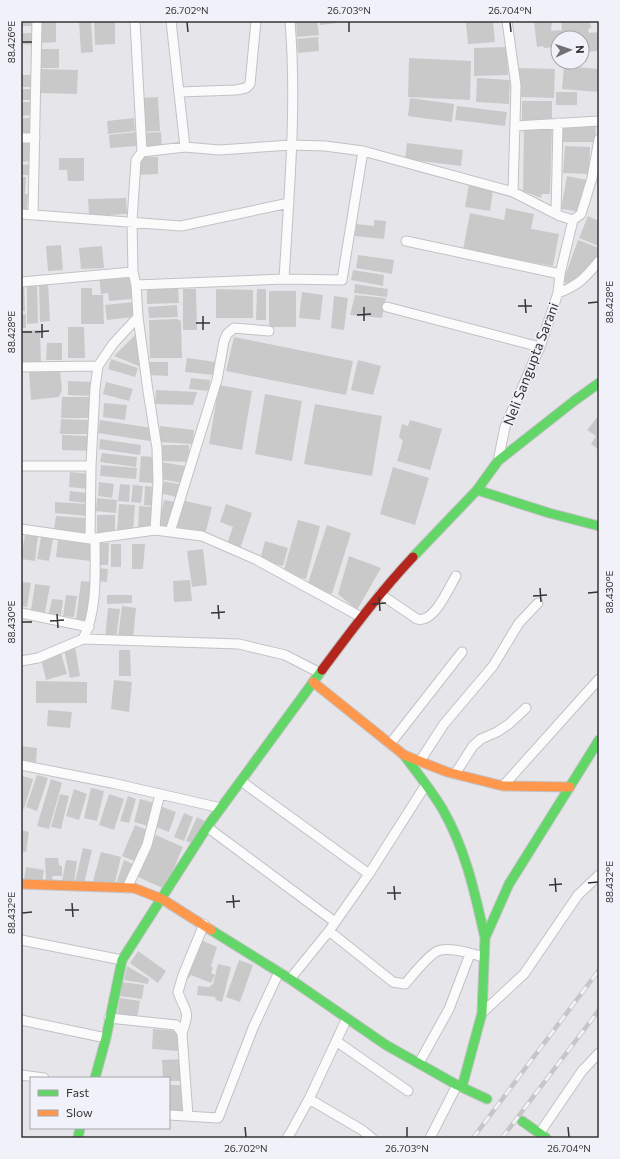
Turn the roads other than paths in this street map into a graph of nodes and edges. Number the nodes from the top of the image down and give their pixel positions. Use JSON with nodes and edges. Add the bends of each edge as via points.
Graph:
{"nodes":[{"id":1,"x":37,"y":21,"type":"edge"},
{"id":2,"x":135,"y":21,"type":"edge"},
{"id":3,"x":171,"y":21,"type":"edge"},
{"id":4,"x":256,"y":21,"type":"edge"},
{"id":5,"x":290,"y":21,"type":"edge"},
{"id":6,"x":507,"y":21,"type":"edge"},
{"id":7,"x":179,"y":92,"type":"junction"},
{"id":8,"x":599,"y":121,"type":"edge"},
{"id":9,"x":558,"y":123,"type":"junction"},
{"id":10,"x":515,"y":126,"type":"junction"},
{"id":11,"x":21,"y":138,"type":"edge"},
{"id":12,"x":35,"y":138,"type":"junction"},
{"id":13,"x":599,"y":139,"type":"edge"},
{"id":14,"x":292,"y":145,"type":"junction"},
{"id":15,"x":184,"y":148,"type":"junction"},
{"id":16,"x":363,"y":151,"type":"junction"},
{"id":17,"x":142,"y":152,"type":"junction"},
{"id":18,"x":513,"y":192,"type":"junction"},
{"id":19,"x":288,"y":203,"type":"junction"},
{"id":20,"x":21,"y":214,"type":"edge"},
{"id":21,"x":33,"y":214,"type":"junction"},
{"id":22,"x":556,"y":214,"type":"junction"},
{"id":23,"x":573,"y":220,"type":"junction"},
{"id":24,"x":132,"y":221,"type":"junction"},
{"id":25,"x":406,"y":241,"type":"dead end"},
{"id":26,"x":599,"y":261,"type":"edge"},
{"id":27,"x":133,"y":272,"type":"junction"},
{"id":28,"x":560,"y":274,"type":"junction"},
{"id":29,"x":284,"y":279,"type":"junction"},
{"id":30,"x":21,"y":282,"type":"edge"},
{"id":31,"x":136,"y":285,"type":"junction"},
{"id":32,"x":558,"y":292,"type":"junction"},
{"id":33,"x":388,"y":307,"type":"dead end"},
{"id":34,"x":138,"y":317,"type":"junction"},
{"id":35,"x":269,"y":332,"type":"dead end"},
{"id":36,"x":540,"y":348,"type":"junction"},
{"id":37,"x":98,"y":366,"type":"junction"},
{"id":38,"x":21,"y":368,"type":"edge"},
{"id":39,"x":597,"y":389,"type":"edge"},
{"id":40,"x":498,"y":461,"type":"junction"},
{"id":41,"x":21,"y":466,"type":"edge"},
{"id":42,"x":91,"y":466,"type":"junction"},
{"id":43,"x":477,"y":490,"type":"junction"},
{"id":44,"x":599,"y":526,"type":"edge"},
{"id":45,"x":21,"y":529,"type":"edge"},
{"id":46,"x":155,"y":530,"type":"junction"},
{"id":47,"x":170,"y":532,"type":"junction"},
{"id":48,"x":92,"y":538,"type":"junction"},
{"id":49,"x":456,"y":576,"type":"dead end"},
{"id":50,"x":380,"y":594,"type":"junction"},
{"id":51,"x":538,"y":603,"type":"dead end"},
{"id":52,"x":21,"y":613,"type":"edge"},
{"id":53,"x":361,"y":618,"type":"junction"},
{"id":54,"x":89,"y":627,"type":"junction"},
{"id":55,"x":83,"y":639,"type":"junction"},
{"id":56,"x":462,"y":652,"type":"dead end"},
{"id":57,"x":21,"y":661,"type":"edge"},
{"id":58,"x":320,"y":673,"type":"junction"},
{"id":59,"x":599,"y":679,"type":"edge"},
{"id":60,"x":313,"y":682,"type":"junction"},
{"id":61,"x":526,"y":708,"type":"dead end"},
{"id":62,"x":599,"y":740,"type":"edge"},
{"id":63,"x":390,"y":744,"type":"junction"},
{"id":64,"x":596,"y":753,"type":"edge"},
{"id":65,"x":404,"y":755,"type":"junction"},
{"id":66,"x":420,"y":762,"type":"junction"},
{"id":67,"x":21,"y":765,"type":"edge"},
{"id":68,"x":455,"y":774,"type":"junction"},
{"id":69,"x":241,"y":781,"type":"junction"},
{"id":70,"x":426,"y":786,"type":"junction"},
{"id":71,"x":502,"y":786,"type":"junction"},
{"id":72,"x":570,"y":786,"type":"junction"},
{"id":73,"x":160,"y":794,"type":"junction"},
{"id":74,"x":221,"y":808,"type":"junction"},
{"id":75,"x":207,"y":827,"type":"junction"},
{"id":76,"x":369,"y":874,"type":"junction"},
{"id":77,"x":599,"y":875,"type":"edge"},
{"id":78,"x":21,"y":884,"type":"edge"},
{"id":79,"x":127,"y":888,"type":"junction"},
{"id":80,"x":162,"y":899,"type":"junction"},
{"id":81,"x":335,"y":922,"type":"junction"},
{"id":82,"x":204,"y":924,"type":"junction"},
{"id":83,"x":329,"y":931,"type":"junction"},
{"id":84,"x":485,"y":938,"type":"junction"},
{"id":85,"x":21,"y":940,"type":"edge"},
{"id":86,"x":470,"y":954,"type":"junction"},
{"id":87,"x":484,"y":957,"type":"junction"},
{"id":88,"x":122,"y":960,"type":"junction"},
{"id":89,"x":279,"y":972,"type":"junction"},
{"id":90,"x":290,"y":979,"type":"junction"},
{"id":91,"x":482,"y":1013,"type":"junction"},
{"id":92,"x":109,"y":1018,"type":"junction"},
{"id":93,"x":347,"y":1018,"type":"junction"},
{"id":94,"x":21,"y":1020,"type":"edge"},
{"id":95,"x":182,"y":1033,"type":"junction"},
{"id":96,"x":106,"y":1038,"type":"junction"},
{"id":97,"x":336,"y":1042,"type":"junction"},
{"id":98,"x":599,"y":1053,"type":"edge"},
{"id":99,"x":419,"y":1063,"type":"junction"},
{"id":100,"x":21,"y":1075,"type":"edge"},
{"id":101,"x":36,"y":1077,"type":"edge"},
{"id":102,"x":95,"y":1077,"type":"edge"},
{"id":103,"x":459,"y":1086,"type":"junction"},
{"id":104,"x":408,"y":1091,"type":"dead end"},
{"id":105,"x":309,"y":1099,"type":"junction"},
{"id":106,"x":487,"y":1099,"type":"dead end"},
{"id":107,"x":170,"y":1115,"type":"edge"},
{"id":108,"x":188,"y":1116,"type":"junction"},
{"id":109,"x":522,"y":1121,"type":"dead end"},
{"id":110,"x":543,"y":1136,"type":"edge"},
{"id":111,"x":287,"y":1138,"type":"edge"},
{"id":112,"x":372,"y":1138,"type":"edge"},
{"id":113,"x":430,"y":1138,"type":"edge"}],
"edges":[{"from":1,"to":12,"type":"street"},
{"from":2,"to":17,"type":"street"},
{"from":3,"to":7,"type":"street"},
{"from":4,"to":7,"type":"street","via":[[250,84],[246,88]]},
{"from":5,"to":14,"type":"street"},
{"from":6,"to":10,"type":"street","via":[[516,86]]},
{"from":7,"to":15,"type":"street"},
{"from":8,"to":9,"type":"street"},
{"from":9,"to":10,"type":"street"},
{"from":9,"to":22,"type":"street"},
{"from":10,"to":18,"type":"street"},
{"from":11,"to":12,"type":"street"},
{"from":12,"to":21,"type":"street"},
{"from":13,"to":23,"type":"street","via":[[592,178],[581,214]]},
{"from":14,"to":15,"type":"street","via":[[219,150]]},
{"from":14,"to":16,"type":"street"},
{"from":14,"to":19,"type":"street"},
{"from":15,"to":17,"type":"street"},
{"from":16,"to":18,"type":"street"},
{"from":16,"to":29,"type":"street","via":[[342,280]]},
{"from":17,"to":24,"type":"street","via":[[136,160]]},
{"from":18,"to":22,"type":"street"},
{"from":19,"to":24,"type":"street","via":[[181,226]]},
{"from":19,"to":29,"type":"street"},
{"from":20,"to":21,"type":"street"},
{"from":21,"to":24,"type":"street"},
{"from":22,"to":23,"type":"street"},
{"from":23,"to":28,"type":"street","name":"Neli Sangupta Sarani"},
{"from":24,"to":27,"type":"street"},
{"from":25,"to":28,"type":"street"},
{"from":26,"to":32,"type":"street","via":[[584,278],[570,288]]},
{"from":27,"to":30,"type":"street"},
{"from":27,"to":31,"type":"street"},
{"from":28,"to":32,"type":"street","name":"Neli Sangupta Sarani"},
{"from":29,"to":31,"type":"street"},
{"from":31,"to":34,"type":"street"},
{"from":32,"to":36,"type":"street","name":"Neli Sangupta Sarani"},
{"from":33,"to":36,"type":"street"},
{"from":34,"to":37,"type":"street","via":[[113,344]]},
{"from":34,"to":46,"type":"street","via":[[157,448]]},
{"from":35,"to":47,"type":"street","via":[[234,328],[227,334],[217,380]]},
{"from":36,"to":40,"type":"street","name":"Neli Sangupta Sarani","via":[[505,427]]},
{"from":37,"to":38,"type":"street"},
{"from":37,"to":42,"type":"street"},
{"from":39,"to":40,"type":"street"},
{"from":40,"to":43,"type":"street"},
{"from":41,"to":42,"type":"street"},
{"from":42,"to":48,"type":"street"},
{"from":43,"to":44,"type":"street"},
{"from":43,"to":50,"type":"street"},
{"from":45,"to":48,"type":"street"},
{"from":46,"to":47,"type":"street"},
{"from":46,"to":48,"type":"street"},
{"from":47,"to":53,"type":"street","via":[[202,536],[256,560]]},
{"from":48,"to":54,"type":"street","via":[[95,582]]},
{"from":49,"to":50,"type":"street","via":[[437,609],[429,617],[421,620]]},
{"from":50,"to":53,"type":"street"},
{"from":51,"to":66,"type":"street","via":[[519,623],[493,666],[444,724]]},
{"from":52,"to":54,"type":"street"},
{"from":53,"to":58,"type":"street"},
{"from":54,"to":55,"type":"street"},
{"from":55,"to":57,"type":"street","via":[[38,658]]},
{"from":55,"to":58,"type":"street","via":[[239,644],[285,655]]},
{"from":56,"to":63,"type":"street"},
{"from":58,"to":60,"type":"street"},
{"from":59,"to":71,"type":"street"},
{"from":60,"to":63,"type":"street"},
{"from":60,"to":69,"type":"street"},
{"from":61,"to":68,"type":"street","via":[[509,724],[473,746]]},
{"from":62,"to":64,"type":"street"},
{"from":63,"to":65,"type":"street"},
{"from":64,"to":72,"type":"street"},
{"from":65,"to":66,"type":"street"},
{"from":65,"to":70,"type":"street"},
{"from":66,"to":68,"type":"street"},
{"from":67,"to":73,"type":"street"},
{"from":68,"to":71,"type":"street"},
{"from":69,"to":74,"type":"street"},
{"from":69,"to":76,"type":"street"},
{"from":70,"to":76,"type":"street"},
{"from":70,"to":84,"type":"street","via":[[443,810],[459,842],[476,896]]},
{"from":71,"to":72,"type":"street"},
{"from":72,"to":84,"type":"street","via":[[510,884]]},
{"from":73,"to":74,"type":"street"},
{"from":73,"to":79,"type":"street","via":[[147,845]]},
{"from":74,"to":75,"type":"street"},
{"from":75,"to":80,"type":"street"},
{"from":75,"to":81,"type":"street"},
{"from":76,"to":81,"type":"street"},
{"from":77,"to":91,"type":"street","via":[[578,895],[524,974]]},
{"from":78,"to":79,"type":"street"},
{"from":79,"to":80,"type":"street","via":[[134,888]]},
{"from":80,"to":82,"type":"street"},
{"from":80,"to":88,"type":"street"},
{"from":81,"to":83,"type":"street"},
{"from":82,"to":89,"type":"street"},
{"from":82,"to":95,"type":"street","via":[[178,992],[187,1014]]},
{"from":83,"to":86,"type":"street","via":[[393,982],[405,984],[437,951],[445,949]]},
{"from":83,"to":90,"type":"street"},
{"from":84,"to":87,"type":"street"},
{"from":85,"to":88,"type":"street"},
{"from":86,"to":87,"type":"street"},
{"from":86,"to":99,"type":"street","via":[[449,1009]]},
{"from":87,"to":91,"type":"street"},
{"from":88,"to":92,"type":"street"},
{"from":89,"to":90,"type":"street"},
{"from":89,"to":108,"type":"street","via":[[253,1028],[220,1116]]},
{"from":90,"to":93,"type":"street"},
{"from":91,"to":103,"type":"street"},
{"from":92,"to":95,"type":"street","via":[[176,1025]]},
{"from":92,"to":96,"type":"street"},
{"from":93,"to":97,"type":"street"},
{"from":93,"to":99,"type":"street","via":[[386,1045]]},
{"from":94,"to":96,"type":"street"},
{"from":95,"to":108,"type":"street"},
{"from":96,"to":102,"type":"street"},
{"from":97,"to":104,"type":"street"},
{"from":97,"to":105,"type":"street"},
{"from":98,"to":110,"type":"street","via":[[582,1071]]},
{"from":99,"to":103,"type":"street"},
{"from":100,"to":101,"type":"street"},
{"from":103,"to":106,"type":"street"},
{"from":103,"to":113,"type":"street"},
{"from":105,"to":111,"type":"street"},
{"from":105,"to":112,"type":"street"},
{"from":107,"to":108,"type":"street"},
{"from":109,"to":110,"type":"street"}]}
